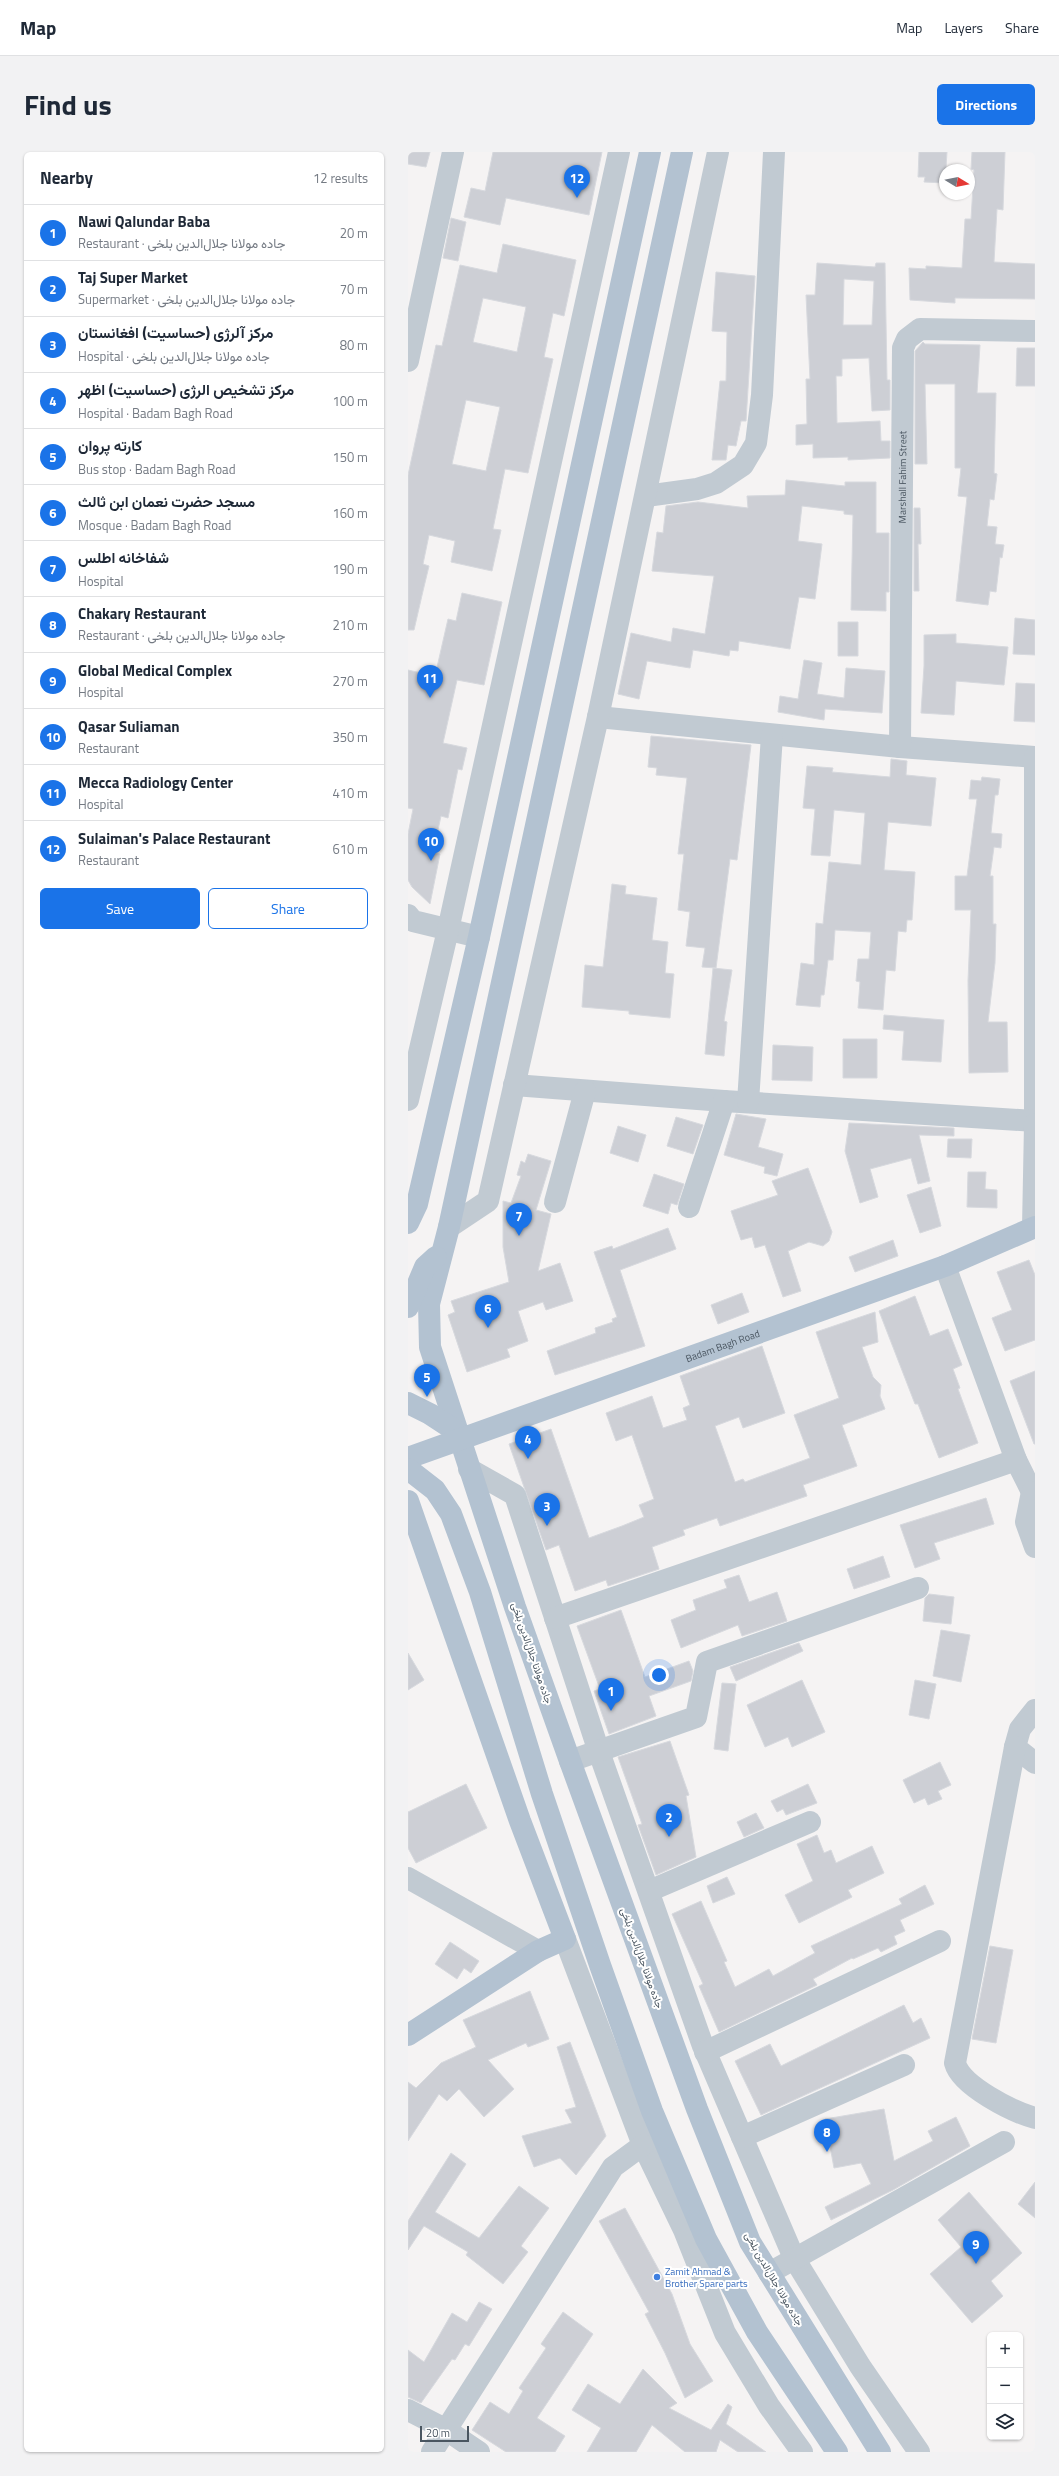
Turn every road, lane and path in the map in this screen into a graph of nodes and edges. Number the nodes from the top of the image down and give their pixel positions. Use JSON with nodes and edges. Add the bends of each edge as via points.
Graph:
{"nodes":[{"id":1,"x":453,"y":152,"type":"edge"},
{"id":2,"x":619,"y":152,"type":"edge"},
{"id":3,"x":650,"y":152,"type":"edge"},
{"id":4,"x":682,"y":152,"type":"edge"},
{"id":5,"x":718,"y":152,"type":"edge"},
{"id":6,"x":774,"y":152,"type":"edge"},
{"id":7,"x":1035,"y":331,"type":"edge"},
{"id":8,"x":408,"y":361,"type":"edge"},
{"id":9,"x":646,"y":496,"type":"junction"},
{"id":10,"x":598,"y":717,"type":"junction"},
{"id":11,"x":772,"y":735,"type":"junction"},
{"id":12,"x":900,"y":747,"type":"junction"},
{"id":13,"x":1035,"y":757,"type":"edge"},
{"id":14,"x":408,"y":915,"type":"edge"},
{"id":15,"x":448,"y":930,"type":"junction"},
{"id":16,"x":479,"y":937,"type":"junction"},
{"id":17,"x":1035,"y":954,"type":"edge"},
{"id":18,"x":514,"y":1085,"type":"junction"},
{"id":19,"x":585,"y":1091,"type":"junction"},
{"id":20,"x":408,"y":1100,"type":"edge"},
{"id":21,"x":724,"y":1101,"type":"junction"},
{"id":22,"x":748,"y":1102,"type":"junction"},
{"id":23,"x":1035,"y":1111,"type":"edge"},
{"id":24,"x":1035,"y":1121,"type":"edge"},
{"id":25,"x":1035,"y":1124,"type":"edge"},
{"id":26,"x":555,"y":1202,"type":"dead end"},
{"id":27,"x":689,"y":1207,"type":"dead end"},
{"id":28,"x":411,"y":1209,"type":"edge"},
{"id":29,"x":449,"y":1227,"type":"junction"},
{"id":30,"x":1034,"y":1227,"type":"edge"},
{"id":31,"x":443,"y":1250,"type":"junction"},
{"id":32,"x":945,"y":1266,"type":"junction"},
{"id":33,"x":408,"y":1307,"type":"edge"},
{"id":34,"x":408,"y":1404,"type":"edge"},
{"id":35,"x":458,"y":1435,"type":"junction"},
{"id":36,"x":408,"y":1458,"type":"edge"},
{"id":37,"x":1016,"y":1460,"type":"junction"},
{"id":38,"x":408,"y":1469,"type":"edge"},
{"id":39,"x":469,"y":1469,"type":"junction"},
{"id":40,"x":1033,"y":1492,"type":"edge"},
{"id":41,"x":408,"y":1501,"type":"edge"},
{"id":42,"x":1035,"y":1547,"type":"edge"},
{"id":43,"x":918,"y":1588,"type":"dead end"},
{"id":44,"x":555,"y":1618,"type":"junction"},
{"id":45,"x":1035,"y":1710,"type":"edge"},
{"id":46,"x":1015,"y":1747,"type":"junction"},
{"id":47,"x":599,"y":1752,"type":"junction"},
{"id":48,"x":570,"y":1761,"type":"junction"},
{"id":49,"x":1035,"y":1762,"type":"edge"},
{"id":50,"x":810,"y":1822,"type":"dead end"},
{"id":51,"x":408,"y":1878,"type":"edge"},
{"id":52,"x":649,"y":1891,"type":"junction"},
{"id":53,"x":565,"y":1939,"type":"junction"},
{"id":54,"x":940,"y":1941,"type":"dead end"},
{"id":55,"x":538,"y":1951,"type":"junction"},
{"id":56,"x":408,"y":2035,"type":"edge"},
{"id":57,"x":705,"y":2052,"type":"junction"},
{"id":58,"x":904,"y":2065,"type":"dead end"},
{"id":59,"x":1035,"y":2118,"type":"edge"},
{"id":60,"x":742,"y":2137,"type":"junction"},
{"id":61,"x":1004,"y":2142,"type":"dead end"},
{"id":62,"x":643,"y":2145,"type":"junction"},
{"id":63,"x":794,"y":2258,"type":"junction"},
{"id":64,"x":769,"y":2273,"type":"junction"},
{"id":65,"x":408,"y":2410,"type":"edge"},
{"id":66,"x":446,"y":2429,"type":"junction"},
{"id":67,"x":432,"y":2452,"type":"edge"},
{"id":68,"x":479,"y":2452,"type":"edge"},
{"id":69,"x":802,"y":2452,"type":"edge"},
{"id":70,"x":836,"y":2452,"type":"edge"},
{"id":71,"x":880,"y":2452,"type":"edge"},
{"id":72,"x":919,"y":2452,"type":"edge"}],
"edges":[{"from":1,"to":8,"type":"street"},
{"from":2,"to":15,"type":"street"},
{"from":3,"to":16,"type":"main road"},
{"from":4,"to":29,"type":"main road","name":"جاده مولانا جلال‌الدین بلخی"},
{"from":5,"to":9,"type":"street"},
{"from":6,"to":9,"type":"street","via":[[762,395],[756,443],[743,465],[716,483],[697,489]]},
{"from":7,"to":12,"type":"street","name":"Marshall Fahim Street","via":[[920,329],[908,339],[903,348]]},
{"from":9,"to":10,"type":"street"},
{"from":10,"to":11,"type":"street"},
{"from":10,"to":18,"type":"street"},
{"from":11,"to":12,"type":"street"},
{"from":11,"to":22,"type":"street"},
{"from":12,"to":13,"type":"street"},
{"from":13,"to":17,"type":"street"},
{"from":14,"to":15,"type":"street","via":[[413,921]]},
{"from":15,"to":16,"type":"street"},
{"from":15,"to":20,"type":"street"},
{"from":16,"to":28,"type":"main road"},
{"from":17,"to":23,"type":"street"},
{"from":18,"to":19,"type":"street"},
{"from":18,"to":29,"type":"street","via":[[488,1201]]},
{"from":19,"to":21,"type":"street"},
{"from":19,"to":26,"type":"street"},
{"from":21,"to":22,"type":"street"},
{"from":21,"to":27,"type":"street"},
{"from":22,"to":24,"type":"street"},
{"from":25,"to":30,"type":"street"},
{"from":29,"to":31,"type":"main road","name":"جاده مولانا جلال‌الدین بلخی"},
{"from":30,"to":32,"type":"main road","name":"Badam Bagh Road"},
{"from":31,"to":33,"type":"main road","via":[[425,1267]]},
{"from":31,"to":35,"type":"main road","name":"جاده مولانا جلال‌الدین بلخی","via":[[429,1304],[430,1347]]},
{"from":32,"to":35,"type":"main road","name":"Badam Bagh Road"},
{"from":32,"to":37,"type":"street"},
{"from":34,"to":35,"type":"main road","via":[[430,1414]]},
{"from":35,"to":36,"type":"main road","name":"Badam Bagh Road"},
{"from":35,"to":39,"type":"main road","name":"جاده مولانا جلال‌الدین بلخی"},
{"from":37,"to":40,"type":"street"},
{"from":37,"to":44,"type":"street"},
{"from":38,"to":70,"type":"main road","via":[[435,1490],[451,1514],[480,1592],[540,1787],[600,1965],[652,2111],[703,2232],[757,2332]]},
{"from":39,"to":44,"type":"street","via":[[515,1495]]},
{"from":39,"to":48,"type":"main road","name":"جاده مولانا جلال‌الدین بلخی"},
{"from":40,"to":42,"type":"street","via":[[1026,1522]]},
{"from":41,"to":53,"type":"main road","via":[[520,1821]]},
{"from":43,"to":47,"type":"street","via":[[707,1662],[696,1717]]},
{"from":44,"to":47,"type":"street"},
{"from":45,"to":46,"type":"street","via":[[1020,1729]]},
{"from":46,"to":49,"type":"street"},
{"from":46,"to":59,"type":"street","via":[[955,2063],[962,2077],[991,2097],[1023,2115]]},
{"from":47,"to":48,"type":"street"},
{"from":47,"to":52,"type":"street"},
{"from":48,"to":64,"type":"main road","name":"جاده مولانا جلال‌الدین بلخی","via":[[697,2109],[750,2242]]},
{"from":50,"to":52,"type":"street"},
{"from":51,"to":55,"type":"street"},
{"from":52,"to":57,"type":"street"},
{"from":53,"to":55,"type":"main road"},
{"from":53,"to":62,"type":"street"},
{"from":54,"to":57,"type":"street"},
{"from":55,"to":56,"type":"main road"},
{"from":57,"to":60,"type":"street"},
{"from":58,"to":60,"type":"street"},
{"from":60,"to":63,"type":"street"},
{"from":61,"to":63,"type":"street"},
{"from":62,"to":66,"type":"street","via":[[613,2167]]},
{"from":62,"to":69,"type":"street","via":[[684,2230],[725,2333],[769,2406]]},
{"from":63,"to":64,"type":"street"},
{"from":63,"to":72,"type":"street","via":[[860,2366]]},
{"from":64,"to":71,"type":"main road","name":"جاده مولانا جلال‌الدین بلخی"},
{"from":65,"to":66,"type":"street"},
{"from":66,"to":67,"type":"street"},
{"from":66,"to":68,"type":"street"}]}
